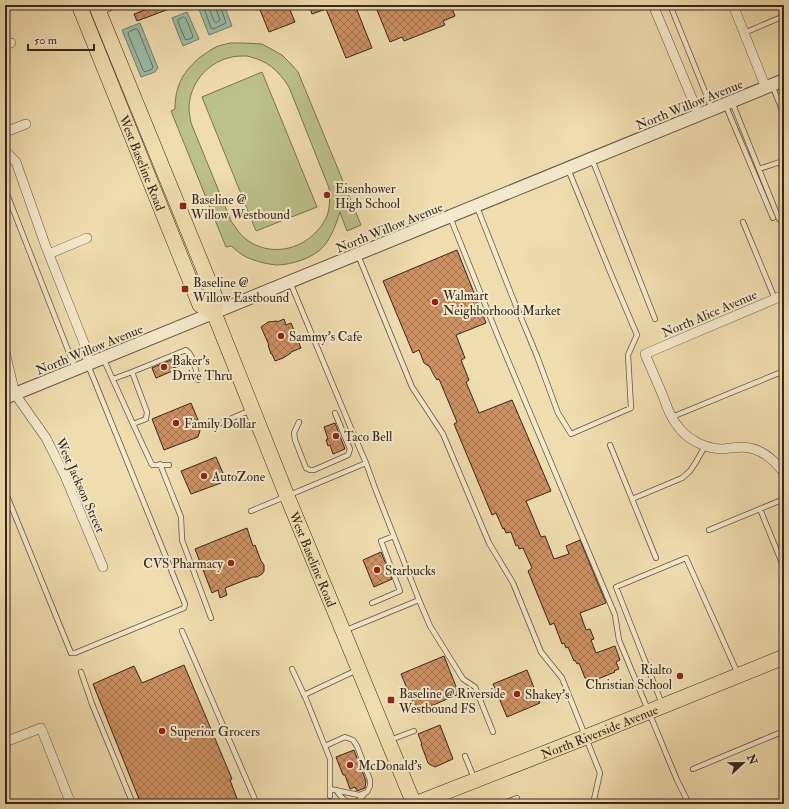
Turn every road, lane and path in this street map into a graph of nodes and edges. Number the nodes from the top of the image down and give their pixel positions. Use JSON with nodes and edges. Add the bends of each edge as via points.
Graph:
{"nodes":[{"id":1,"x":80,"y":5,"type":"edge"},
{"id":2,"x":117,"y":5,"type":"edge"},
{"id":3,"x":653,"y":5,"type":"edge"},
{"id":4,"x":670,"y":5,"type":"edge"},
{"id":5,"x":733,"y":5,"type":"edge"},
{"id":6,"x":98,"y":9,"type":"edge"},
{"id":7,"x":784,"y":16,"type":"edge"},
{"id":8,"x":744,"y":33,"type":"junction"},
{"id":9,"x":784,"y":80,"type":"edge"},
{"id":10,"x":769,"y":87,"type":"junction"},
{"id":11,"x":729,"y":103,"type":"junction"},
{"id":12,"x":713,"y":110,"type":"junction"},
{"id":13,"x":699,"y":115,"type":"junction"},
{"id":14,"x":784,"y":115,"type":"edge"},
{"id":15,"x":26,"y":124,"type":"dead end"},
{"id":16,"x":5,"y":132,"type":"edge"},
{"id":17,"x":5,"y":152,"type":"edge"},
{"id":18,"x":592,"y":159,"type":"junction"},
{"id":19,"x":568,"y":169,"type":"junction"},
{"id":20,"x":759,"y":169,"type":"junction"},
{"id":21,"x":784,"y":172,"type":"edge"},
{"id":22,"x":5,"y":190,"type":"edge"},
{"id":23,"x":476,"y":206,"type":"junction"},
{"id":24,"x":450,"y":217,"type":"junction"},
{"id":25,"x":784,"y":217,"type":"edge"},
{"id":26,"x":773,"y":218,"type":"dead end"},
{"id":27,"x":743,"y":222,"type":"dead end"},
{"id":28,"x":87,"y":238,"type":"dead end"},
{"id":29,"x":49,"y":254,"type":"junction"},
{"id":30,"x":358,"y":255,"type":"junction"},
{"id":31,"x":290,"y":282,"type":"junction"},
{"id":32,"x":784,"y":296,"type":"edge"},
{"id":33,"x":775,"y":299,"type":"junction"},
{"id":34,"x":214,"y":314,"type":"junction"},
{"id":35,"x":656,"y":320,"type":"dead end"},
{"id":36,"x":5,"y":352,"type":"edge"},
{"id":37,"x":104,"y":358,"type":"junction"},
{"id":38,"x":88,"y":365,"type":"junction"},
{"id":39,"x":76,"y":370,"type":"junction"},
{"id":40,"x":784,"y":371,"type":"edge"},
{"id":41,"x":132,"y":372,"type":"junction"},
{"id":42,"x":113,"y":379,"type":"junction"},
{"id":43,"x":198,"y":380,"type":"dead end"},
{"id":44,"x":10,"y":396,"type":"edge"},
{"id":45,"x":252,"y":409,"type":"junction"},
{"id":46,"x":335,"y":413,"type":"dead end"},
{"id":47,"x":672,"y":417,"type":"junction"},
{"id":48,"x":299,"y":422,"type":"dead end"},
{"id":49,"x":133,"y":424,"type":"junction"},
{"id":50,"x":216,"y":425,"type":"dead end"},
{"id":51,"x":610,"y":445,"type":"dead end"},
{"id":52,"x":705,"y":446,"type":"junction"},
{"id":53,"x":366,"y":463,"type":"junction"},
{"id":54,"x":160,"y":464,"type":"junction"},
{"id":55,"x":168,"y":465,"type":"dead end"},
{"id":56,"x":784,"y":473,"type":"edge"},
{"id":57,"x":5,"y":491,"type":"edge"},
{"id":58,"x":287,"y":496,"type":"junction"},
{"id":59,"x":632,"y":499,"type":"junction"},
{"id":60,"x":784,"y":499,"type":"edge"},
{"id":61,"x":760,"y":509,"type":"junction"},
{"id":62,"x":251,"y":511,"type":"dead end"},
{"id":63,"x":709,"y":530,"type":"dead end"},
{"id":64,"x":394,"y":536,"type":"junction"},
{"id":65,"x":656,"y":558,"type":"dead end"},
{"id":66,"x":103,"y":567,"type":"dead end"},
{"id":67,"x":784,"y":568,"type":"edge"},
{"id":68,"x":419,"y":600,"type":"junction"},
{"id":69,"x":372,"y":603,"type":"dead end"},
{"id":70,"x":211,"y":618,"type":"dead end"},
{"id":71,"x":182,"y":631,"type":"dead end"},
{"id":72,"x":343,"y":631,"type":"junction"},
{"id":73,"x":784,"y":658,"type":"edge"},
{"id":74,"x":292,"y":669,"type":"dead end"},
{"id":75,"x":359,"y":670,"type":"junction"},
{"id":76,"x":82,"y":672,"type":"dead end"},
{"id":77,"x":739,"y":675,"type":"junction"},
{"id":78,"x":304,"y":695,"type":"junction"},
{"id":79,"x":656,"y":709,"type":"junction"},
{"id":80,"x":414,"y":731,"type":"dead end"},
{"id":81,"x":784,"y":731,"type":"edge"},
{"id":82,"x":493,"y":732,"type":"dead end"},
{"id":83,"x":586,"y":737,"type":"junction"},
{"id":84,"x":388,"y":741,"type":"junction"},
{"id":85,"x":5,"y":742,"type":"edge"},
{"id":86,"x":325,"y":746,"type":"junction"},
{"id":87,"x":465,"y":756,"type":"dead end"},
{"id":88,"x":693,"y":769,"type":"dead end"},
{"id":89,"x":475,"y":780,"type":"junction"},
{"id":90,"x":330,"y":789,"type":"junction"},
{"id":91,"x":336,"y":790,"type":"junction"},
{"id":92,"x":365,"y":793,"type":"junction"},
{"id":93,"x":330,"y":796,"type":"dead end"},
{"id":94,"x":517,"y":798,"type":"dead end"},
{"id":95,"x":784,"y":803,"type":"edge"},
{"id":96,"x":71,"y":804,"type":"edge"},
{"id":97,"x":133,"y":804,"type":"edge"},
{"id":98,"x":257,"y":804,"type":"edge"},
{"id":99,"x":414,"y":804,"type":"edge"},
{"id":100,"x":502,"y":804,"type":"edge"},
{"id":101,"x":593,"y":804,"type":"edge"},
{"id":102,"x":690,"y":804,"type":"edge"},
{"id":103,"x":781,"y":804,"type":"edge"}],
"edges":[{"from":1,"to":34,"type":"main road","name":"West Baseline Road","via":[[200,305]]},
{"from":2,"to":6,"type":"lane"},
{"from":3,"to":13,"type":"street"},
{"from":4,"to":12,"type":"lane"},
{"from":5,"to":8,"type":"street"},
{"from":6,"to":34,"type":"main road","name":"West Baseline Road","via":[[216,299]]},
{"from":7,"to":8,"type":"lane"},
{"from":8,"to":10,"type":"street"},
{"from":9,"to":10,"type":"street","name":"North Willow Avenue"},
{"from":10,"to":11,"type":"street","name":"North Willow Avenue"},
{"from":10,"to":14,"type":"lane"},
{"from":11,"to":12,"type":"street","name":"North Willow Avenue"},
{"from":11,"to":20,"type":"lane"},
{"from":11,"to":26,"type":"lane"},
{"from":12,"to":13,"type":"street","name":"North Willow Avenue"},
{"from":13,"to":18,"type":"street","name":"North Willow Avenue"},
{"from":15,"to":16,"type":"street"},
{"from":17,"to":29,"type":"street","via":[[16,162]]},
{"from":18,"to":19,"type":"street","name":"North Willow Avenue"},
{"from":18,"to":35,"type":"lane"},
{"from":19,"to":23,"type":"street","name":"North Willow Avenue"},
{"from":19,"to":23,"type":"lane","via":[[637,335],[628,355],[631,408],[571,434],[558,413]]},
{"from":20,"to":21,"type":"lane","via":[[780,162]]},
{"from":20,"to":25,"type":"lane","via":[[779,219]]},
{"from":22,"to":39,"type":"lane"},
{"from":23,"to":24,"type":"street","name":"North Willow Avenue"},
{"from":24,"to":30,"type":"street","name":"North Willow Avenue"},
{"from":24,"to":79,"type":"lane","via":[[615,615],[619,640]]},
{"from":27,"to":33,"type":"lane"},
{"from":28,"to":29,"type":"street"},
{"from":29,"to":38,"type":"street","via":[[86,348]]},
{"from":30,"to":31,"type":"street","name":"North Willow Avenue"},
{"from":30,"to":83,"type":"lane","via":[[412,387],[443,434],[488,543],[513,583],[541,652],[562,678]]},
{"from":31,"to":34,"type":"street","name":"North Willow Avenue"},
{"from":31,"to":53,"type":"lane"},
{"from":32,"to":33,"type":"street","name":"North Alice Avenue"},
{"from":33,"to":47,"type":"street","name":"North Alice Avenue","via":[[645,354]]},
{"from":34,"to":37,"type":"street","name":"North Willow Avenue"},
{"from":34,"to":45,"type":"main road","name":"West Baseline Road"},
{"from":36,"to":44,"type":"street","name":"West Jackson Street"},
{"from":37,"to":38,"type":"street","name":"North Willow Avenue"},
{"from":37,"to":42,"type":"lane"},
{"from":38,"to":39,"type":"street","name":"North Willow Avenue"},
{"from":38,"to":57,"type":"lane","via":[[185,604],[184,608],[71,653]]},
{"from":39,"to":44,"type":"street","name":"North Willow Avenue"},
{"from":40,"to":47,"type":"lane"},
{"from":41,"to":42,"type":"lane"},
{"from":41,"to":43,"type":"lane","via":[[186,350]]},
{"from":41,"to":49,"type":"lane","via":[[147,412],[146,419]]},
{"from":42,"to":49,"type":"lane"},
{"from":44,"to":66,"type":"street","name":"West Jackson Street","via":[[46,438],[65,476]]},
{"from":45,"to":50,"type":"lane"},
{"from":45,"to":58,"type":"main road","name":"West Baseline Road"},
{"from":46,"to":48,"type":"lane","via":[[350,449],[348,455],[314,470],[306,468],[295,440],[294,433]]},
{"from":47,"to":52,"type":"street","via":[[685,434]]},
{"from":49,"to":54,"type":"lane","via":[[152,465]]},
{"from":51,"to":59,"type":"lane"},
{"from":52,"to":56,"type":"street","via":[[722,449],[752,448],[771,458]]},
{"from":52,"to":59,"type":"lane","via":[[690,471],[682,478]]},
{"from":53,"to":58,"type":"lane"},
{"from":53,"to":64,"type":"lane"},
{"from":54,"to":55,"type":"lane"},
{"from":54,"to":70,"type":"lane","via":[[181,517],[182,540]]},
{"from":58,"to":62,"type":"lane"},
{"from":58,"to":72,"type":"main road","name":"West Baseline Road"},
{"from":59,"to":65,"type":"lane"},
{"from":60,"to":61,"type":"lane"},
{"from":61,"to":63,"type":"lane"},
{"from":61,"to":67,"type":"lane"},
{"from":64,"to":68,"type":"lane"},
{"from":64,"to":69,"type":"lane","via":[[381,541],[400,591]]},
{"from":68,"to":72,"type":"lane"},
{"from":68,"to":82,"type":"lane","via":[[430,626],[463,679],[475,687]]},
{"from":71,"to":98,"type":"lane"},
{"from":72,"to":75,"type":"main road","name":"West Baseline Road"},
{"from":73,"to":77,"type":"main road","name":"North Riverside Avenue"},
{"from":74,"to":78,"type":"lane"},
{"from":75,"to":78,"type":"lane"},
{"from":75,"to":84,"type":"main road","name":"West Baseline Road"},
{"from":76,"to":97,"type":"lane","via":[[92,704]]},
{"from":77,"to":79,"type":"main road","name":"North Riverside Avenue"},
{"from":77,"to":79,"type":"lane","via":[[686,558],[616,587]]},
{"from":78,"to":86,"type":"lane"},
{"from":79,"to":83,"type":"main road","name":"North Riverside Avenue"},
{"from":79,"to":102,"type":"lane","via":[[677,780]]},
{"from":80,"to":84,"type":"lane"},
{"from":81,"to":88,"type":"lane"},
{"from":83,"to":89,"type":"main road","name":"North Riverside Avenue"},
{"from":83,"to":101,"type":"lane","via":[[600,773]]},
{"from":84,"to":99,"type":"main road","name":"West Baseline Road"},
{"from":85,"to":96,"type":"street","via":[[42,728]]},
{"from":86,"to":90,"type":"lane","via":[[330,759]]},
{"from":86,"to":92,"type":"lane","via":[[345,737],[354,740],[370,780],[370,786]]},
{"from":87,"to":89,"type":"lane"},
{"from":89,"to":99,"type":"main road","name":"North Riverside Avenue"},
{"from":90,"to":91,"type":"lane"},
{"from":90,"to":93,"type":"lane"},
{"from":91,"to":92,"type":"lane","via":[[359,795]]},
{"from":91,"to":92,"type":"lane","via":[[342,798],[354,803]]},
{"from":94,"to":100,"type":"lane"},
{"from":95,"to":103,"type":"street"}]}
